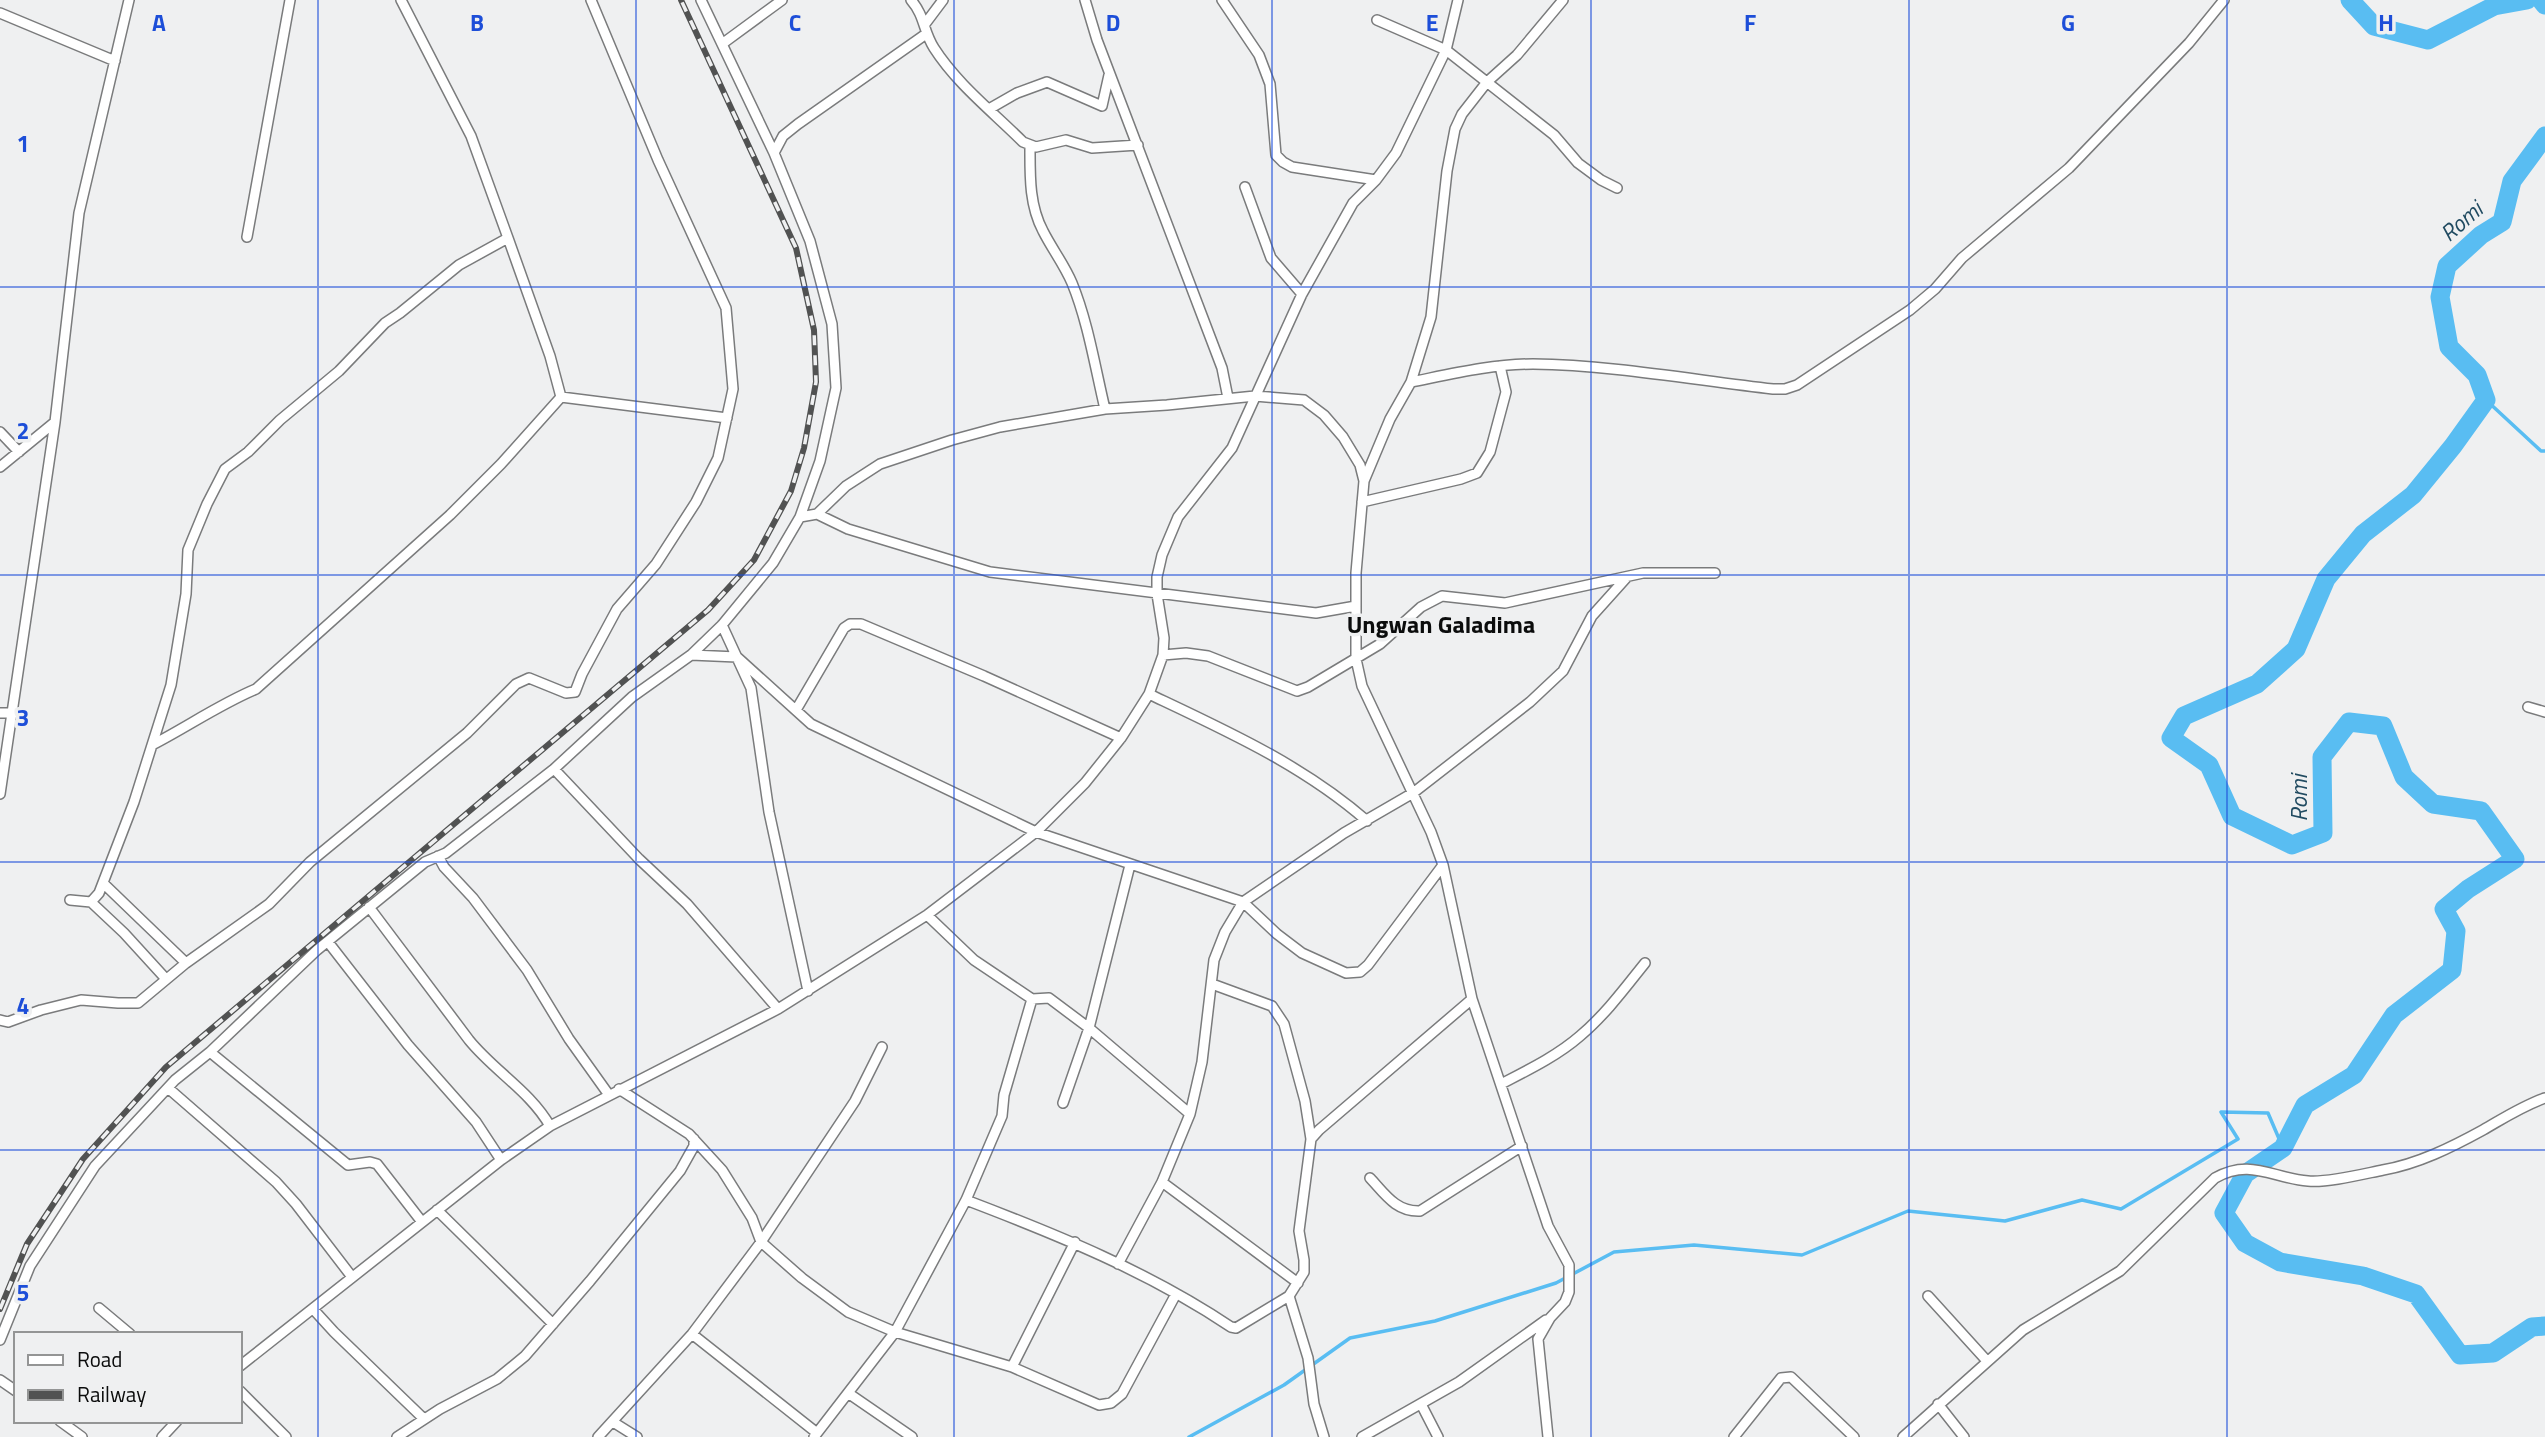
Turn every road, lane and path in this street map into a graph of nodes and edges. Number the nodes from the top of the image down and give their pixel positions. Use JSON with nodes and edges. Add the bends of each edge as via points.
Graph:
{"nodes":[{"id":1,"x":130,"y":0,"type":"edge"},
{"id":2,"x":290,"y":0,"type":"edge"},
{"id":3,"x":401,"y":0,"type":"edge"},
{"id":4,"x":590,"y":0,"type":"edge"},
{"id":5,"x":701,"y":0,"type":"edge"},
{"id":6,"x":782,"y":0,"type":"edge"},
{"id":7,"x":911,"y":0,"type":"edge"},
{"id":8,"x":943,"y":0,"type":"edge"},
{"id":9,"x":1085,"y":0,"type":"edge"},
{"id":10,"x":1222,"y":0,"type":"edge"},
{"id":11,"x":1458,"y":0,"type":"edge"},
{"id":12,"x":1563,"y":0,"type":"edge"},
{"id":13,"x":2224,"y":0,"type":"edge"},
{"id":14,"x":0,"y":13,"type":"edge"},
{"id":15,"x":1377,"y":20,"type":"dead end"},
{"id":16,"x":926,"y":29,"type":"junction"},
{"id":17,"x":722,"y":44,"type":"junction"},
{"id":18,"x":1446,"y":51,"type":"junction"},
{"id":19,"x":115,"y":61,"type":"junction"},
{"id":20,"x":1109,"y":71,"type":"junction"},
{"id":21,"x":1487,"y":82,"type":"junction"},
{"id":22,"x":989,"y":109,"type":"junction"},
{"id":23,"x":1138,"y":145,"type":"junction"},
{"id":24,"x":1030,"y":146,"type":"junction"},
{"id":25,"x":774,"y":153,"type":"junction"},
{"id":26,"x":1376,"y":180,"type":"junction"},
{"id":27,"x":1245,"y":187,"type":"dead end"},
{"id":28,"x":1617,"y":188,"type":"dead end"},
{"id":29,"x":247,"y":237,"type":"dead end"},
{"id":30,"x":508,"y":238,"type":"junction"},
{"id":31,"x":1301,"y":294,"type":"junction"},
{"id":32,"x":1500,"y":366,"type":"junction"},
{"id":33,"x":1411,"y":382,"type":"junction"},
{"id":34,"x":1255,"y":396,"type":"junction"},
{"id":35,"x":561,"y":397,"type":"junction"},
{"id":36,"x":1228,"y":398,"type":"junction"},
{"id":37,"x":1105,"y":408,"type":"junction"},
{"id":38,"x":727,"y":418,"type":"junction"},
{"id":39,"x":55,"y":422,"type":"junction"},
{"id":40,"x":0,"y":432,"type":"edge"},
{"id":41,"x":19,"y":452,"type":"junction"},
{"id":42,"x":0,"y":467,"type":"edge"},
{"id":43,"x":1364,"y":481,"type":"junction"},
{"id":44,"x":1362,"y":502,"type":"junction"},
{"id":45,"x":817,"y":514,"type":"junction"},
{"id":46,"x":800,"y":517,"type":"junction"},
{"id":47,"x":1715,"y":573,"type":"dead end"},
{"id":48,"x":1627,"y":577,"type":"junction"},
{"id":49,"x":1157,"y":594,"type":"junction"},
{"id":50,"x":1356,"y":606,"type":"junction"},
{"id":51,"x":722,"y":625,"type":"junction"},
{"id":52,"x":691,"y":654,"type":"junction"},
{"id":53,"x":1163,"y":656,"type":"junction"},
{"id":54,"x":737,"y":657,"type":"junction"},
{"id":55,"x":1356,"y":659,"type":"junction"},
{"id":56,"x":1149,"y":694,"type":"junction"},
{"id":57,"x":2528,"y":707,"type":"dead end"},
{"id":58,"x":796,"y":710,"type":"junction"},
{"id":59,"x":2545,"y":712,"type":"edge"},
{"id":60,"x":0,"y":713,"type":"edge"},
{"id":61,"x":12,"y":713,"type":"junction"},
{"id":62,"x":1121,"y":738,"type":"junction"},
{"id":63,"x":152,"y":745,"type":"junction"},
{"id":64,"x":554,"y":769,"type":"junction"},
{"id":65,"x":1413,"y":793,"type":"junction"},
{"id":66,"x":0,"y":794,"type":"edge"},
{"id":67,"x":1367,"y":821,"type":"junction"},
{"id":68,"x":1036,"y":832,"type":"junction"},
{"id":69,"x":438,"y":856,"type":"junction"},
{"id":70,"x":1130,"y":864,"type":"junction"},
{"id":71,"x":1443,"y":865,"type":"junction"},
{"id":72,"x":103,"y":883,"type":"junction"},
{"id":73,"x":71,"y":900,"type":"dead end"},
{"id":74,"x":91,"y":902,"type":"junction"},
{"id":75,"x":1243,"y":902,"type":"junction"},
{"id":76,"x":369,"y":907,"type":"junction"},
{"id":77,"x":927,"y":915,"type":"junction"},
{"id":78,"x":328,"y":942,"type":"junction"},
{"id":79,"x":1645,"y":962,"type":"dead end"},
{"id":80,"x":186,"y":963,"type":"junction"},
{"id":81,"x":166,"y":979,"type":"junction"},
{"id":82,"x":1212,"y":984,"type":"junction"},
{"id":83,"x":808,"y":991,"type":"junction"},
{"id":84,"x":1032,"y":999,"type":"junction"},
{"id":85,"x":1472,"y":999,"type":"junction"},
{"id":86,"x":778,"y":1009,"type":"junction"},
{"id":87,"x":0,"y":1020,"type":"edge"},
{"id":88,"x":1089,"y":1028,"type":"junction"},
{"id":89,"x":882,"y":1047,"type":"dead end"},
{"id":90,"x":210,"y":1052,"type":"junction"},
{"id":91,"x":1501,"y":1084,"type":"junction"},
{"id":92,"x":168,"y":1088,"type":"junction"},
{"id":93,"x":620,"y":1089,"type":"junction"},
{"id":94,"x":609,"y":1095,"type":"junction"},
{"id":95,"x":2545,"y":1098,"type":"edge"},
{"id":96,"x":1063,"y":1103,"type":"dead end"},
{"id":97,"x":1190,"y":1114,"type":"junction"},
{"id":98,"x":550,"y":1126,"type":"junction"},
{"id":99,"x":694,"y":1139,"type":"junction"},
{"id":100,"x":1311,"y":1139,"type":"junction"},
{"id":101,"x":1522,"y":1146,"type":"junction"},
{"id":102,"x":501,"y":1160,"type":"junction"},
{"id":103,"x":1370,"y":1178,"type":"dead end"},
{"id":104,"x":1162,"y":1182,"type":"junction"},
{"id":105,"x":966,"y":1200,"type":"junction"},
{"id":106,"x":437,"y":1210,"type":"junction"},
{"id":107,"x":422,"y":1222,"type":"junction"},
{"id":108,"x":761,"y":1242,"type":"junction"},
{"id":109,"x":1075,"y":1242,"type":"junction"},
{"id":110,"x":1118,"y":1264,"type":"junction"},
{"id":111,"x":352,"y":1277,"type":"junction"},
{"id":112,"x":1298,"y":1283,"type":"junction"},
{"id":113,"x":1176,"y":1294,"type":"junction"},
{"id":114,"x":1289,"y":1296,"type":"junction"},
{"id":115,"x":1928,"y":1296,"type":"dead end"},
{"id":116,"x":99,"y":1308,"type":"dead end"},
{"id":117,"x":313,"y":1309,"type":"junction"},
{"id":118,"x":1550,"y":1318,"type":"junction"},
{"id":119,"x":553,"y":1324,"type":"junction"},
{"id":120,"x":128,"y":1332,"type":"edge"},
{"id":121,"x":895,"y":1332,"type":"junction"},
{"id":122,"x":692,"y":1334,"type":"junction"},
{"id":123,"x":0,"y":1340,"type":"edge"},
{"id":124,"x":1987,"y":1362,"type":"junction"},
{"id":125,"x":242,"y":1364,"type":"edge"},
{"id":126,"x":1012,"y":1367,"type":"junction"},
{"id":127,"x":242,"y":1393,"type":"edge"},
{"id":128,"x":848,"y":1393,"type":"junction"},
{"id":129,"x":1421,"y":1404,"type":"junction"},
{"id":130,"x":1938,"y":1404,"type":"junction"},
{"id":131,"x":424,"y":1419,"type":"junction"},
{"id":132,"x":613,"y":1422,"type":"junction"},
{"id":133,"x":63,"y":1423,"type":"edge"},
{"id":134,"x":175,"y":1423,"type":"edge"},
{"id":135,"x":815,"y":1435,"type":"edge"},
{"id":136,"x":82,"y":1437,"type":"edge"},
{"id":137,"x":162,"y":1437,"type":"edge"},
{"id":138,"x":286,"y":1437,"type":"edge"},
{"id":139,"x":397,"y":1437,"type":"edge"},
{"id":140,"x":598,"y":1437,"type":"edge"},
{"id":141,"x":637,"y":1437,"type":"edge"},
{"id":142,"x":912,"y":1437,"type":"edge"},
{"id":143,"x":1324,"y":1437,"type":"edge"},
{"id":144,"x":1362,"y":1437,"type":"edge"},
{"id":145,"x":1438,"y":1437,"type":"edge"},
{"id":146,"x":1548,"y":1437,"type":"edge"},
{"id":147,"x":1734,"y":1437,"type":"edge"},
{"id":148,"x":1854,"y":1437,"type":"edge"},
{"id":149,"x":1903,"y":1437,"type":"edge"},
{"id":150,"x":1964,"y":1437,"type":"edge"}],
"edges":[{"from":1,"to":19,"type":"street"},
{"from":2,"to":29,"type":"street"},
{"from":3,"to":30,"type":"street","via":[[471,136]]},
{"from":4,"to":38,"type":"street","via":[[726,308],[733,389]]},
{"from":5,"to":17,"type":"street"},
{"from":6,"to":17,"type":"street"},
{"from":7,"to":16,"type":"street"},
{"from":8,"to":16,"type":"street"},
{"from":9,"to":20,"type":"street"},
{"from":10,"to":26,"type":"street","via":[[1259,55],[1270,84],[1276,155],[1292,166]]},
{"from":11,"to":18,"type":"street"},
{"from":12,"to":21,"type":"street","via":[[1517,55]]},
{"from":13,"to":32,"type":"street","via":[[2069,168],[1962,258],[1935,289],[1797,385],[1773,389],[1611,370]]},
{"from":14,"to":19,"type":"street"},
{"from":15,"to":18,"type":"street"},
{"from":16,"to":22,"type":"street","via":[[955,75]]},
{"from":16,"to":25,"type":"street","via":[[797,124],[783,136]]},
{"from":17,"to":25,"type":"street"},
{"from":18,"to":21,"type":"street"},
{"from":18,"to":26,"type":"street","via":[[1396,153]]},
{"from":19,"to":39,"type":"street","via":[[79,213]]},
{"from":20,"to":22,"type":"street","via":[[1102,106],[1047,82]]},
{"from":20,"to":23,"type":"street"},
{"from":21,"to":28,"type":"street","via":[[1554,135],[1578,163]]},
{"from":21,"to":33,"type":"street","via":[[1455,130],[1431,317]]},
{"from":22,"to":24,"type":"street"},
{"from":23,"to":24,"type":"street","via":[[1093,149],[1066,140]]},
{"from":23,"to":36,"type":"street","via":[[1222,368]]},
{"from":24,"to":37,"type":"street","via":[[1034,208],[1073,285]]},
{"from":25,"to":46,"type":"street","via":[[810,241],[832,324],[835,388],[820,461]]},
{"from":26,"to":31,"type":"street","via":[[1353,203]]},
{"from":27,"to":31,"type":"street","via":[[1271,258]]},
{"from":30,"to":35,"type":"street"},
{"from":30,"to":63,"type":"street","via":[[459,265],[385,323],[339,371],[225,470],[188,550],[187,594],[171,685]]},
{"from":31,"to":34,"type":"street"},
{"from":32,"to":33,"type":"street"},
{"from":32,"to":44,"type":"street","via":[[1506,392],[1490,452],[1477,473]]},
{"from":33,"to":43,"type":"street"},
{"from":34,"to":36,"type":"street"},
{"from":34,"to":43,"type":"street","via":[[1304,400],[1324,415],[1360,465]]},
{"from":34,"to":49,"type":"street","via":[[1232,447],[1178,517],[1162,555]]},
{"from":35,"to":38,"type":"street"},
{"from":35,"to":63,"type":"street","via":[[450,514],[257,689]]},
{"from":36,"to":37,"type":"street"},
{"from":37,"to":45,"type":"street","via":[[1000,427],[880,464],[846,486]]},
{"from":38,"to":80,"type":"street","via":[[718,457],[696,502],[656,564],[617,609],[575,692],[566,694],[529,678],[516,684],[467,733],[310,862],[269,904]]},
{"from":39,"to":41,"type":"street"},
{"from":39,"to":61,"type":"street"},
{"from":40,"to":41,"type":"street"},
{"from":41,"to":42,"type":"street"},
{"from":43,"to":44,"type":"street"},
{"from":44,"to":50,"type":"street"},
{"from":45,"to":46,"type":"street"},
{"from":45,"to":49,"type":"street","via":[[848,529],[990,572]]},
{"from":46,"to":51,"type":"street","via":[[774,563]]},
{"from":47,"to":48,"type":"street"},
{"from":48,"to":55,"type":"street","via":[[1505,603],[1442,596],[1421,607]]},
{"from":48,"to":65,"type":"street","via":[[1592,616],[1563,671]]},
{"from":49,"to":50,"type":"street","via":[[1316,613]]},
{"from":49,"to":53,"type":"street"},
{"from":50,"to":55,"type":"street"},
{"from":51,"to":52,"type":"street"},
{"from":51,"to":54,"type":"street"},
{"from":52,"to":54,"type":"street"},
{"from":52,"to":64,"type":"street","via":[[632,697]]},
{"from":53,"to":55,"type":"street","via":[[1208,656],[1297,691]]},
{"from":53,"to":56,"type":"street"},
{"from":54,"to":58,"type":"street"},
{"from":54,"to":83,"type":"street","via":[[751,688],[769,812]]},
{"from":55,"to":65,"type":"street","via":[[1362,686]]},
{"from":56,"to":62,"type":"street"},
{"from":56,"to":67,"type":"street","via":[[1290,766],[1336,794]]},
{"from":57,"to":59,"type":"street"},
{"from":58,"to":62,"type":"street","via":[[844,628],[861,624]]},
{"from":58,"to":68,"type":"street","via":[[825,732]]},
{"from":60,"to":61,"type":"street"},
{"from":61,"to":66,"type":"street"},
{"from":62,"to":68,"type":"street"},
{"from":63,"to":72,"type":"street"},
{"from":64,"to":69,"type":"street"},
{"from":64,"to":86,"type":"street","via":[[687,904]]},
{"from":65,"to":67,"type":"street"},
{"from":65,"to":71,"type":"street"},
{"from":67,"to":75,"type":"street"},
{"from":68,"to":70,"type":"street"},
{"from":68,"to":77,"type":"street"},
{"from":69,"to":76,"type":"street"},
{"from":69,"to":94,"type":"street","via":[[527,970]]},
{"from":70,"to":75,"type":"street"},
{"from":70,"to":88,"type":"street"},
{"from":71,"to":75,"type":"street","via":[[1360,972],[1346,973],[1302,953]]},
{"from":71,"to":85,"type":"street"},
{"from":72,"to":74,"type":"street"},
{"from":72,"to":80,"type":"street"},
{"from":73,"to":74,"type":"street"},
{"from":74,"to":81,"type":"street"},
{"from":75,"to":82,"type":"street","via":[[1214,960]]},
{"from":76,"to":78,"type":"street"},
{"from":76,"to":98,"type":"street","via":[[469,1040],[540,1110]]},
{"from":77,"to":83,"type":"street"},
{"from":77,"to":84,"type":"street","via":[[974,960]]},
{"from":78,"to":90,"type":"street"},
{"from":78,"to":102,"type":"street","via":[[408,1045],[476,1122]]},
{"from":79,"to":91,"type":"street","via":[[1580,1037]]},
{"from":80,"to":81,"type":"street"},
{"from":81,"to":87,"type":"street","via":[[138,1003],[80,1000],[8,1022]]},
{"from":82,"to":97,"type":"street"},
{"from":82,"to":100,"type":"street","via":[[1272,1006],[1279,1014],[1305,1101]]},
{"from":83,"to":86,"type":"street"},
{"from":84,"to":88,"type":"street","via":[[1049,998]]},
{"from":84,"to":105,"type":"street","via":[[1002,1116]]},
{"from":85,"to":91,"type":"street"},
{"from":85,"to":100,"type":"street"},
{"from":86,"to":93,"type":"street"},
{"from":88,"to":96,"type":"street"},
{"from":88,"to":97,"type":"street"},
{"from":89,"to":108,"type":"street","via":[[855,1101]]},
{"from":90,"to":92,"type":"street"},
{"from":90,"to":107,"type":"street","via":[[348,1165],[377,1164]]},
{"from":91,"to":101,"type":"street"},
{"from":92,"to":111,"type":"street","via":[[276,1182]]},
{"from":92,"to":123,"type":"street","via":[[95,1166],[30,1266]]},
{"from":93,"to":94,"type":"street"},
{"from":93,"to":99,"type":"street"},
{"from":94,"to":98,"type":"street"},
{"from":95,"to":124,"type":"street","via":[[2435,1154],[2387,1170],[2307,1181],[2261,1170],[2228,1170],[2120,1271],[2023,1330]]},
{"from":97,"to":104,"type":"street"},
{"from":98,"to":102,"type":"street"},
{"from":99,"to":108,"type":"street","via":[[722,1170]]},
{"from":99,"to":119,"type":"street","via":[[680,1171]]},
{"from":100,"to":112,"type":"street","via":[[1299,1231],[1304,1272]]},
{"from":101,"to":103,"type":"street","via":[[1420,1211],[1398,1208]]},
{"from":101,"to":118,"type":"street","via":[[1548,1226],[1569,1265],[1569,1292]]},
{"from":102,"to":106,"type":"street"},
{"from":104,"to":110,"type":"street"},
{"from":104,"to":112,"type":"street"},
{"from":105,"to":109,"type":"street"},
{"from":105,"to":121,"type":"street"},
{"from":106,"to":107,"type":"street"},
{"from":106,"to":119,"type":"street"},
{"from":107,"to":111,"type":"street"},
{"from":108,"to":121,"type":"street","via":[[848,1312]]},
{"from":108,"to":122,"type":"street"},
{"from":109,"to":110,"type":"street"},
{"from":109,"to":126,"type":"street"},
{"from":110,"to":113,"type":"street"},
{"from":111,"to":117,"type":"street"},
{"from":112,"to":114,"type":"street"},
{"from":113,"to":114,"type":"street","via":[[1236,1328]]},
{"from":113,"to":126,"type":"street","via":[[1122,1394],[1111,1404],[1099,1405]]},
{"from":114,"to":143,"type":"street","via":[[1308,1358]]},
{"from":115,"to":124,"type":"street"},
{"from":116,"to":120,"type":"street"},
{"from":117,"to":125,"type":"street"},
{"from":117,"to":131,"type":"street"},
{"from":118,"to":129,"type":"street"},
{"from":118,"to":146,"type":"street","via":[[1538,1339]]},
{"from":119,"to":131,"type":"street","via":[[497,1379]]},
{"from":121,"to":126,"type":"street"},
{"from":121,"to":128,"type":"street"},
{"from":122,"to":132,"type":"street"},
{"from":122,"to":135,"type":"street"},
{"from":124,"to":130,"type":"street"},
{"from":127,"to":138,"type":"street"},
{"from":128,"to":135,"type":"street"},
{"from":128,"to":142,"type":"street"},
{"from":129,"to":144,"type":"street"},
{"from":129,"to":145,"type":"street"},
{"from":130,"to":149,"type":"street"},
{"from":130,"to":150,"type":"street"},
{"from":131,"to":139,"type":"street"},
{"from":132,"to":140,"type":"street"},
{"from":132,"to":141,"type":"street"},
{"from":133,"to":136,"type":"street"},
{"from":134,"to":137,"type":"street"},
{"from":147,"to":148,"type":"street","via":[[1781,1377],[1791,1377]]}]}
